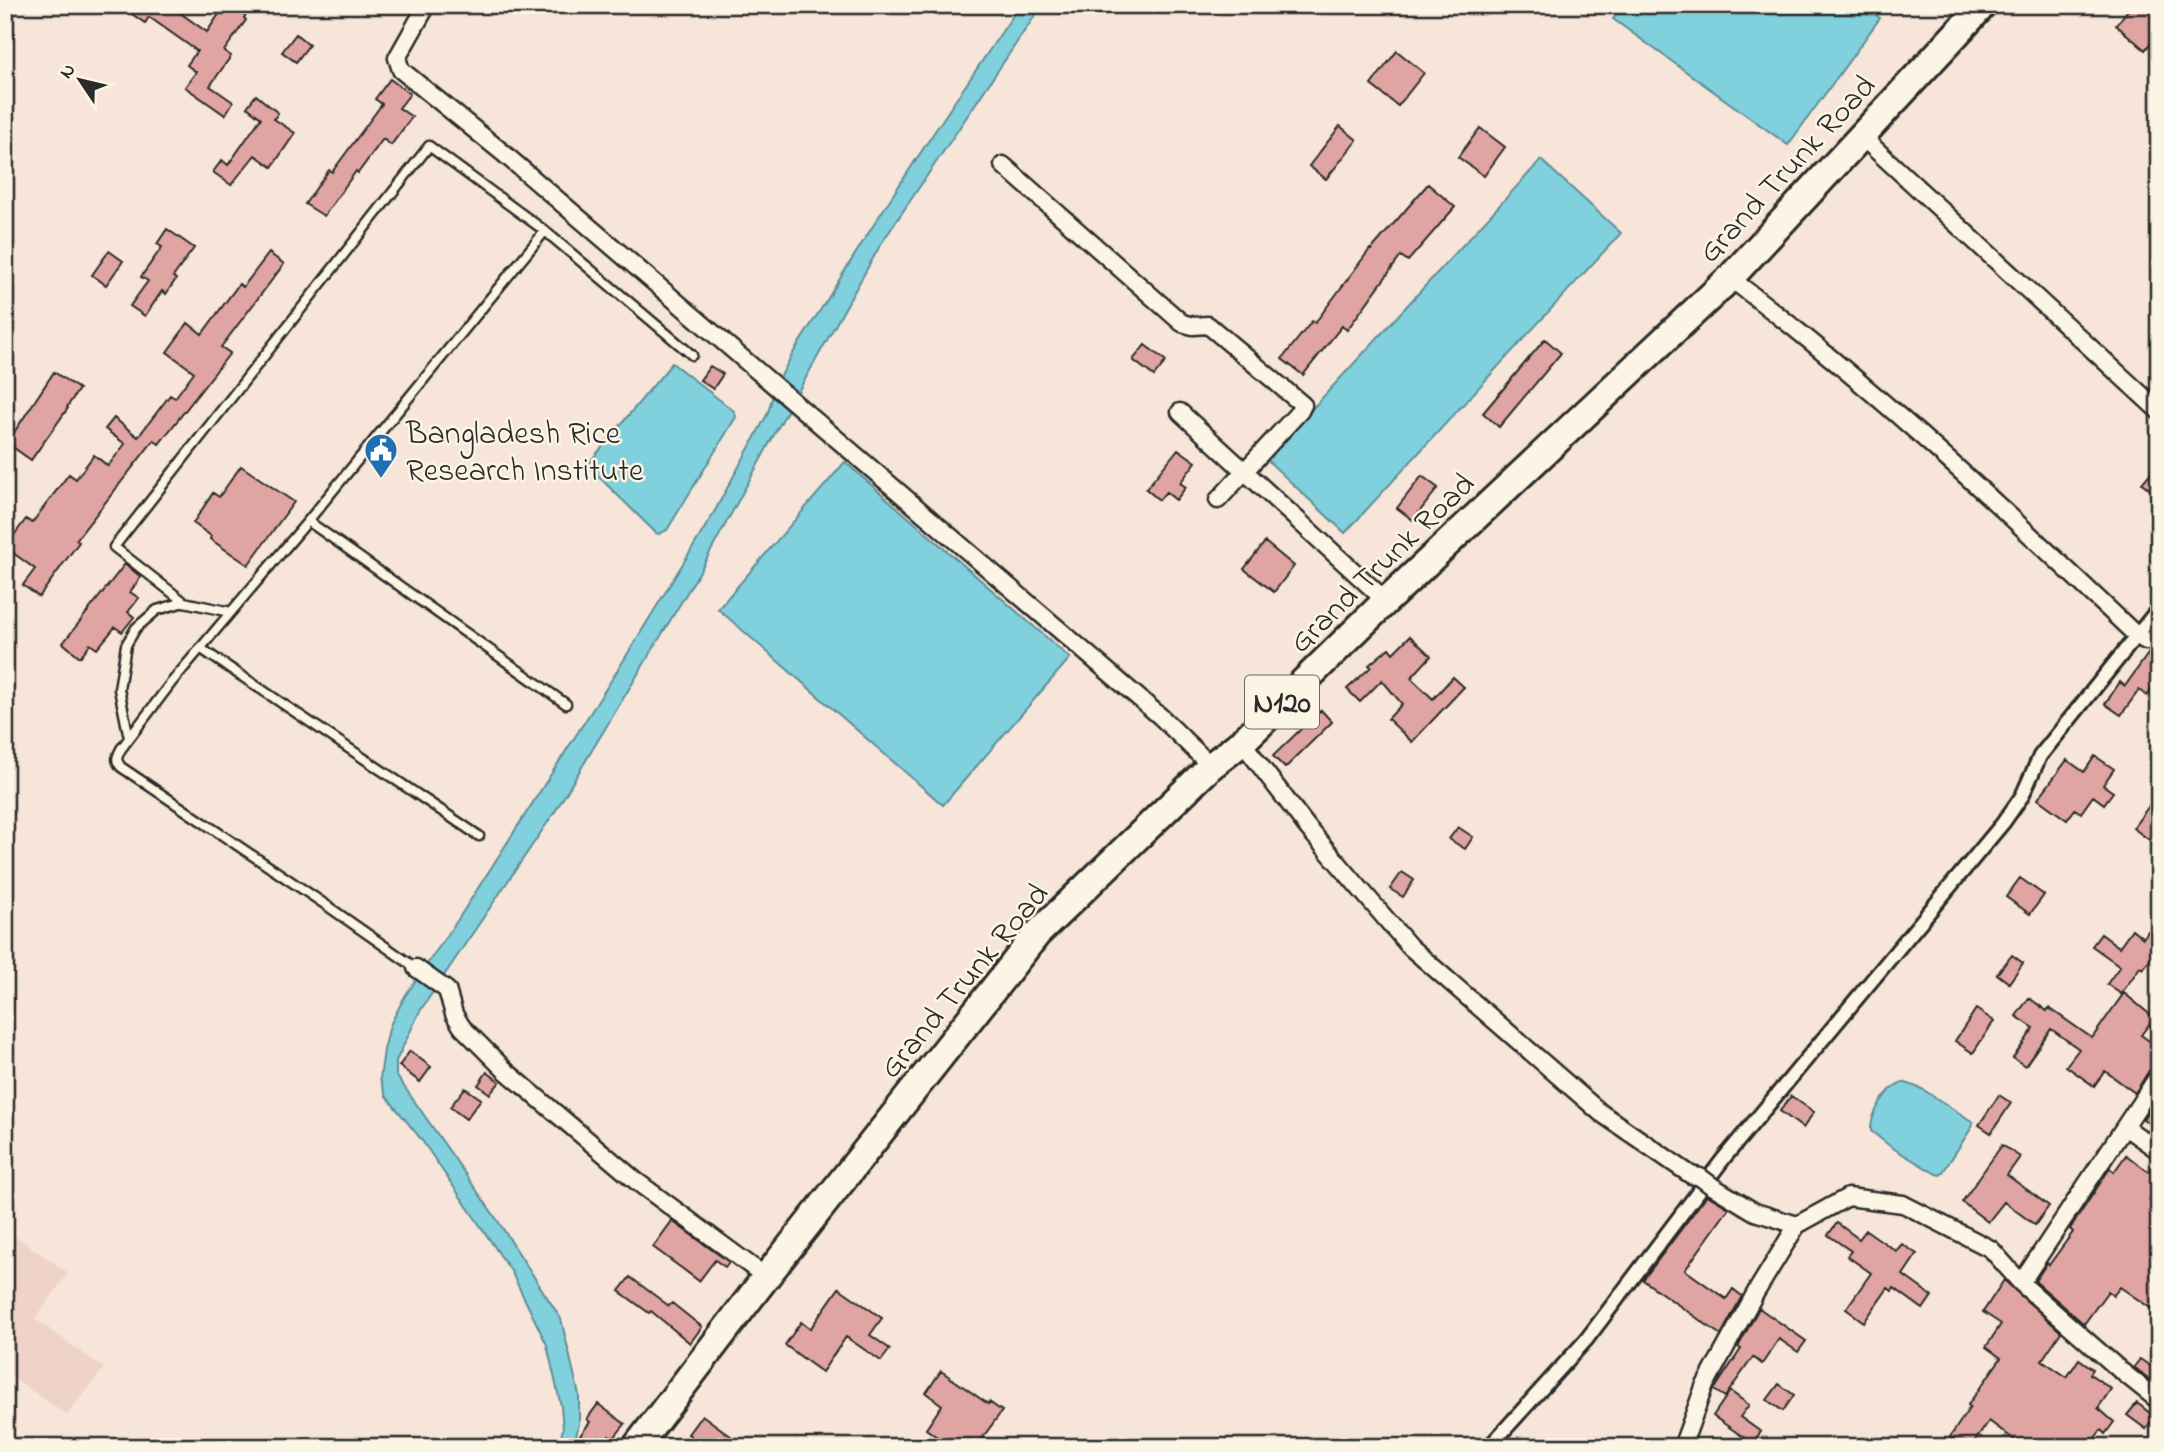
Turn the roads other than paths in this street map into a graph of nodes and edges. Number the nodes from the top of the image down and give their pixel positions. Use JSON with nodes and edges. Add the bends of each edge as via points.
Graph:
{"nodes":[{"id":1,"x":420,"y":5,"type":"edge"},
{"id":2,"x":1983,"y":5,"type":"edge"},
{"id":3,"x":1861,"y":136,"type":"junction"},
{"id":4,"x":1003,"y":165,"type":"dead end"},
{"id":5,"x":545,"y":231,"type":"junction"},
{"id":6,"x":1730,"y":278,"type":"junction"},
{"id":7,"x":692,"y":355,"type":"dead end"},
{"id":8,"x":2159,"y":411,"type":"edge"},
{"id":9,"x":1180,"y":412,"type":"dead end"},
{"id":10,"x":1245,"y":472,"type":"junction"},
{"id":11,"x":1218,"y":500,"type":"dead end"},
{"id":12,"x":308,"y":521,"type":"junction"},
{"id":13,"x":1386,"y":601,"type":"junction"},
{"id":14,"x":184,"y":602,"type":"junction"},
{"id":15,"x":2159,"y":608,"type":"edge"},
{"id":16,"x":231,"y":612,"type":"junction"},
{"id":17,"x":2136,"y":635,"type":"junction"},
{"id":18,"x":2159,"y":637,"type":"edge"},
{"id":19,"x":200,"y":648,"type":"junction"},
{"id":20,"x":566,"y":704,"type":"dead end"},
{"id":21,"x":129,"y":738,"type":"junction"},
{"id":22,"x":1242,"y":742,"type":"junction"},
{"id":23,"x":1211,"y":766,"type":"junction"},
{"id":24,"x":479,"y":836,"type":"dead end"},
{"id":25,"x":416,"y":968,"type":"joint"},
{"id":26,"x":2159,"y":1074,"type":"edge"},
{"id":27,"x":2125,"y":1127,"type":"junction"},
{"id":28,"x":2159,"y":1151,"type":"edge"},
{"id":29,"x":1797,"y":1225,"type":"junction"},
{"id":30,"x":766,"y":1277,"type":"junction"},
{"id":31,"x":2021,"y":1283,"type":"junction"},
{"id":32,"x":2159,"y":1401,"type":"edge"},
{"id":33,"x":636,"y":1447,"type":"edge"},
{"id":34,"x":1489,"y":1447,"type":"edge"},
{"id":35,"x":1682,"y":1447,"type":"edge"}],
"edges":[{"from":1,"to":23,"type":"street","via":[[423,12],[397,58],[401,70],[1161,717]]},
{"from":2,"to":3,"type":"highway","name":"Grand Trunk Road","number":"N120"},
{"from":3,"to":6,"type":"highway","name":"Grand Trunk Road","number":"N120"},
{"from":3,"to":8,"type":"street"},
{"from":4,"to":10,"type":"street","via":[[1182,323],[1208,325],[1303,405]]},
{"from":5,"to":7,"type":"lane"},
{"from":5,"to":12,"type":"lane"},
{"from":5,"to":14,"type":"lane","via":[[429,146],[114,547]]},
{"from":6,"to":13,"type":"highway","name":"Grand Trunk Road","number":"N120"},
{"from":6,"to":17,"type":"street","via":[[1780,315],[2008,513]]},
{"from":9,"to":10,"type":"street"},
{"from":10,"to":11,"type":"street"},
{"from":10,"to":13,"type":"street"},
{"from":12,"to":16,"type":"lane"},
{"from":12,"to":20,"type":"lane"},
{"from":13,"to":22,"type":"highway","name":"Grand Trunk Road","number":"N120"},
{"from":14,"to":16,"type":"lane"},
{"from":14,"to":21,"type":"lane","via":[[145,618],[126,645],[119,690]]},
{"from":15,"to":17,"type":"street"},
{"from":16,"to":19,"type":"lane"},
{"from":17,"to":18,"type":"street","via":[[2146,641]]},
{"from":17,"to":34,"type":"street","via":[[2040,756],[2022,796],[2003,823],[1724,1158],[1586,1340]]},
{"from":19,"to":21,"type":"lane"},
{"from":19,"to":24,"type":"lane"},
{"from":21,"to":25,"type":"lane","via":[[117,758],[121,767]]},
{"from":22,"to":23,"type":"highway","name":"Grand Trunk Road","number":"N120"},
{"from":22,"to":29,"type":"street","via":[[1410,947],[1601,1113],[1690,1175],[1755,1212]]},
{"from":23,"to":30,"type":"highway","name":"Grand Trunk Road","number":"N120","via":[[1037,934]]},
{"from":25,"to":30,"type":"street","via":[[447,990],[462,1027],[506,1071],[636,1181]]},
{"from":26,"to":27,"type":"street"},
{"from":27,"to":28,"type":"street"},
{"from":27,"to":31,"type":"street"},
{"from":29,"to":31,"type":"street","via":[[1848,1197],[1903,1204],[1991,1249]]},
{"from":29,"to":35,"type":"street","via":[[1704,1387]]},
{"from":30,"to":33,"type":"highway","name":"Grand Trunk Road","number":"N120"},
{"from":31,"to":32,"type":"street"}]}
